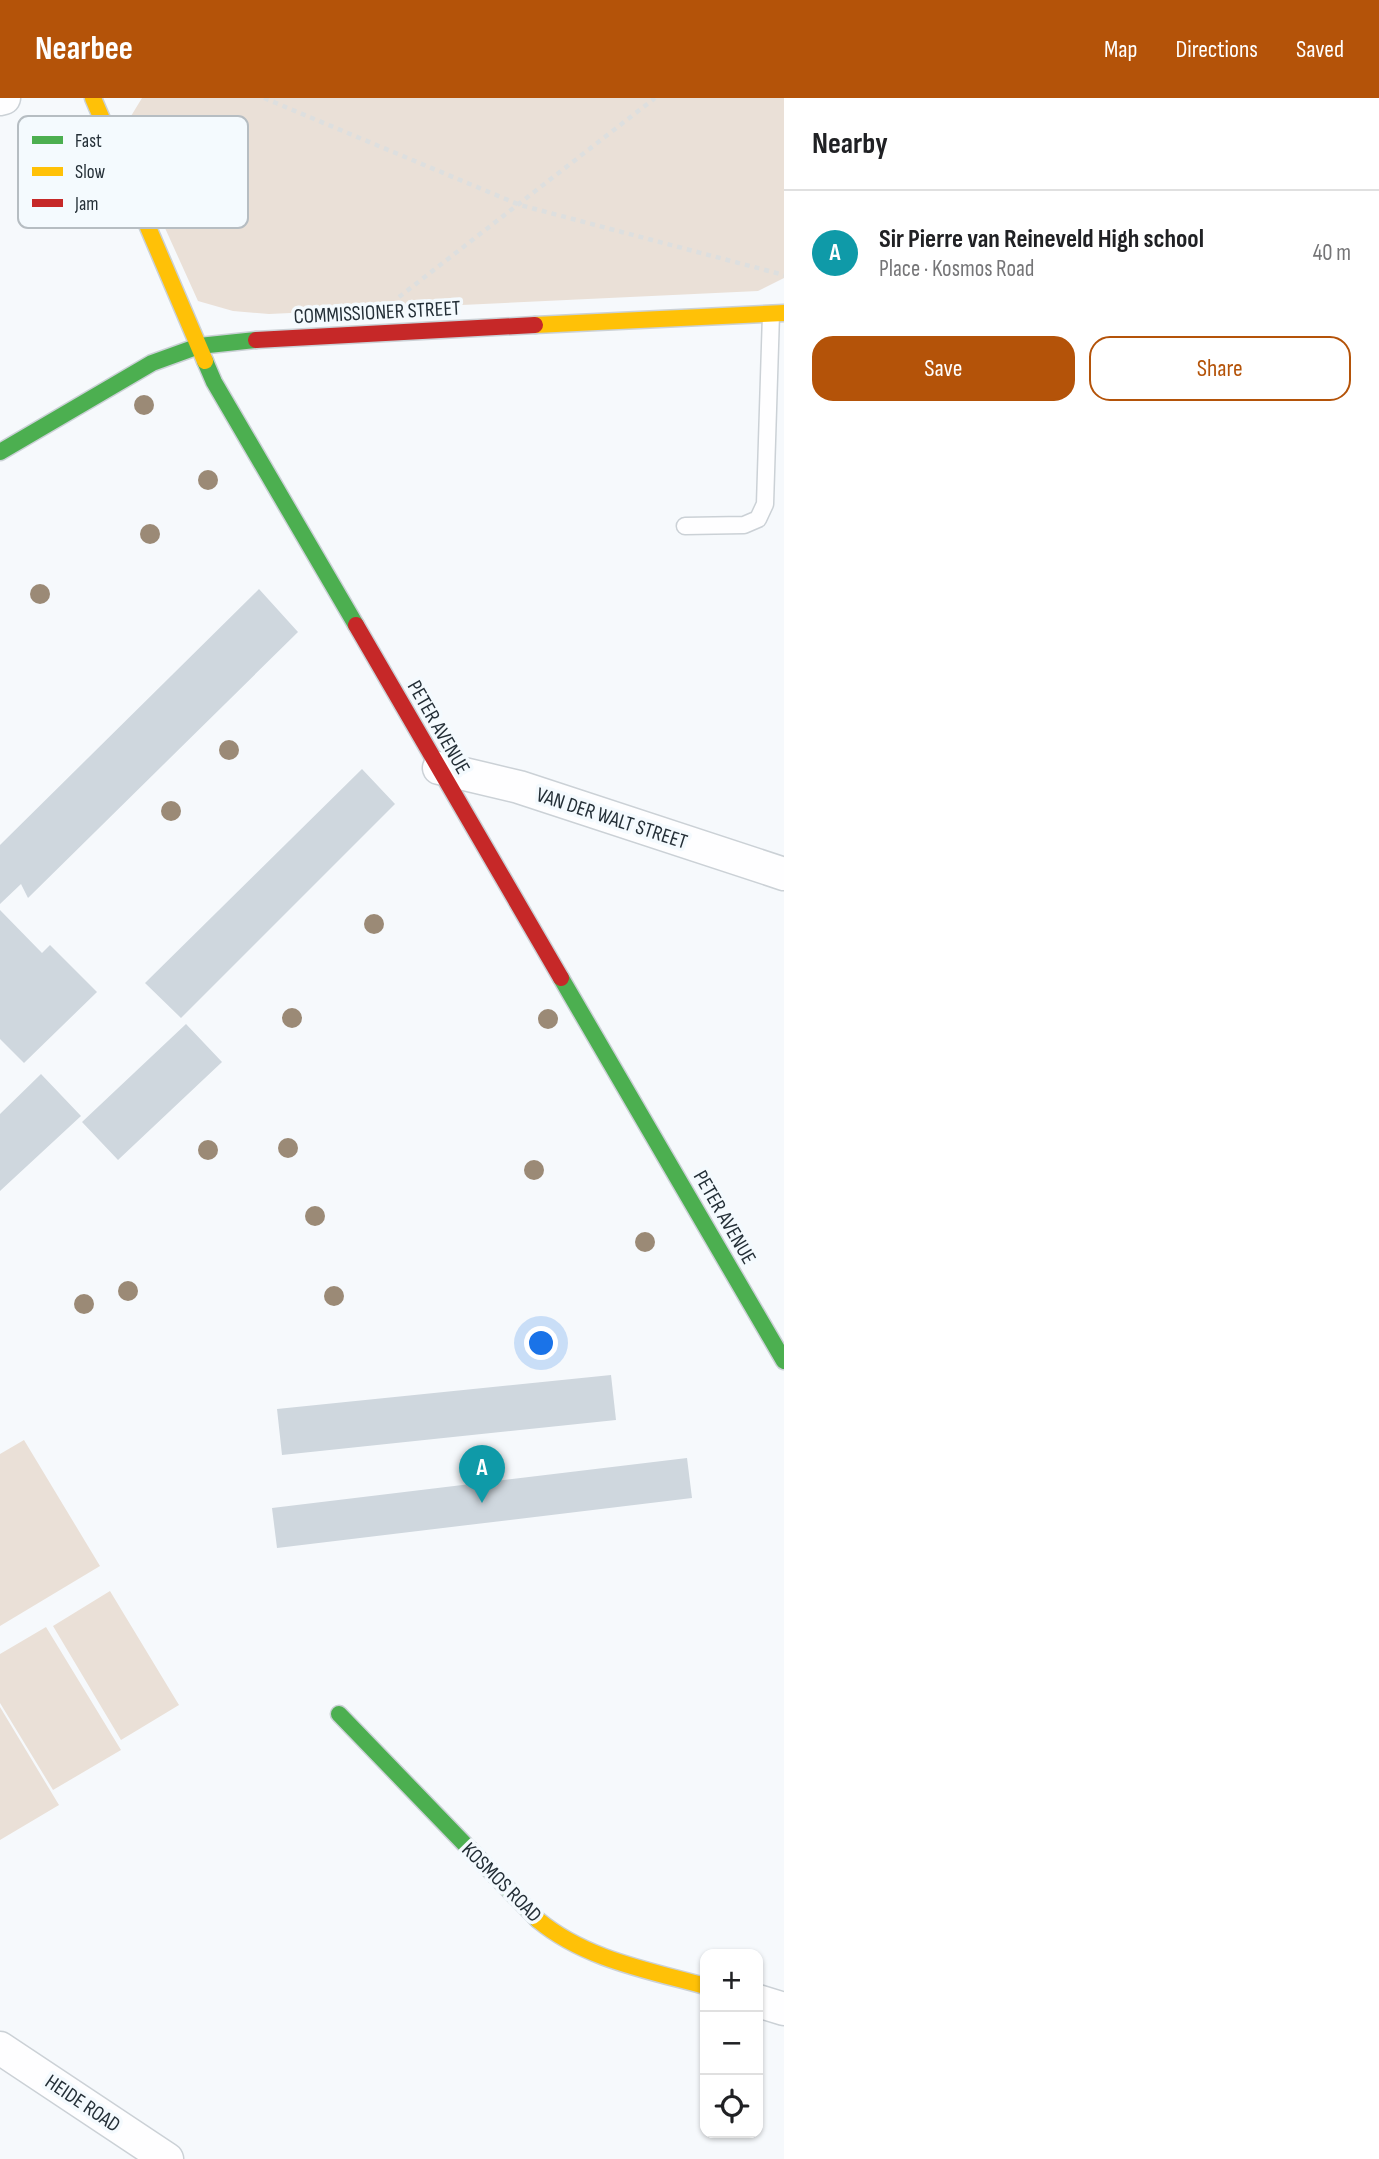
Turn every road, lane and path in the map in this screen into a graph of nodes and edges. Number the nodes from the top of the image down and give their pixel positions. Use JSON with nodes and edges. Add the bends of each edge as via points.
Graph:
{"nodes":[{"id":1,"x":93,"y":98,"type":"edge"},
{"id":2,"x":264,"y":98,"type":"edge"},
{"id":3,"x":655,"y":98,"type":"edge"},
{"id":4,"x":101,"y":116,"type":"edge"},
{"id":5,"x":520,"y":205,"type":"junction"},
{"id":6,"x":149,"y":228,"type":"edge"},
{"id":7,"x":784,"y":275,"type":"edge"},
{"id":8,"x":393,"y":302,"type":"dead end"},
{"id":9,"x":777,"y":314,"type":"edge"},
{"id":10,"x":199,"y":346,"type":"junction"},
{"id":11,"x":0,"y":452,"type":"edge"},
{"id":12,"x":685,"y":526,"type":"dead end"},
{"id":13,"x":439,"y":768,"type":"junction"},
{"id":14,"x":784,"y":874,"type":"edge"},
{"id":15,"x":784,"y":1361,"type":"edge"},
{"id":16,"x":339,"y":1714,"type":"dead end"},
{"id":17,"x":700,"y":1985,"type":"edge"},
{"id":18,"x":763,"y":2002,"type":"edge"},
{"id":19,"x":784,"y":2008,"type":"edge"},
{"id":20,"x":0,"y":2048,"type":"edge"},
{"id":21,"x":167,"y":2159,"type":"edge"}],
"edges":[{"from":1,"to":4,"type":"street","name":"PETER AVENUE"},
{"from":2,"to":5,"type":"path"},
{"from":3,"to":5,"type":"path"},
{"from":5,"to":7,"type":"path"},
{"from":5,"to":8,"type":"path"},
{"from":6,"to":10,"type":"street","name":"PETER AVENUE"},
{"from":9,"to":10,"type":"street","name":"COMMISSIONER STREET","via":[[292,337]]},
{"from":9,"to":12,"type":"lane","via":[[765,504],[758,519],[744,525]]},
{"from":10,"to":11,"type":"street","name":"COMMISSIONER STREET","via":[[152,363]]},
{"from":10,"to":13,"type":"street","name":"PETER AVENUE","via":[[214,382]]},
{"from":13,"to":14,"type":"street","name":"VAN DER WALT STREET","via":[[519,787]]},
{"from":13,"to":15,"type":"street","name":"PETER AVENUE"},
{"from":16,"to":17,"type":"street","name":"KOSMOS ROAD","via":[[531,1914],[561,1939],[600,1956]]},
{"from":18,"to":19,"type":"street"},
{"from":20,"to":21,"type":"street","name":"HEIDE ROAD"}]}
